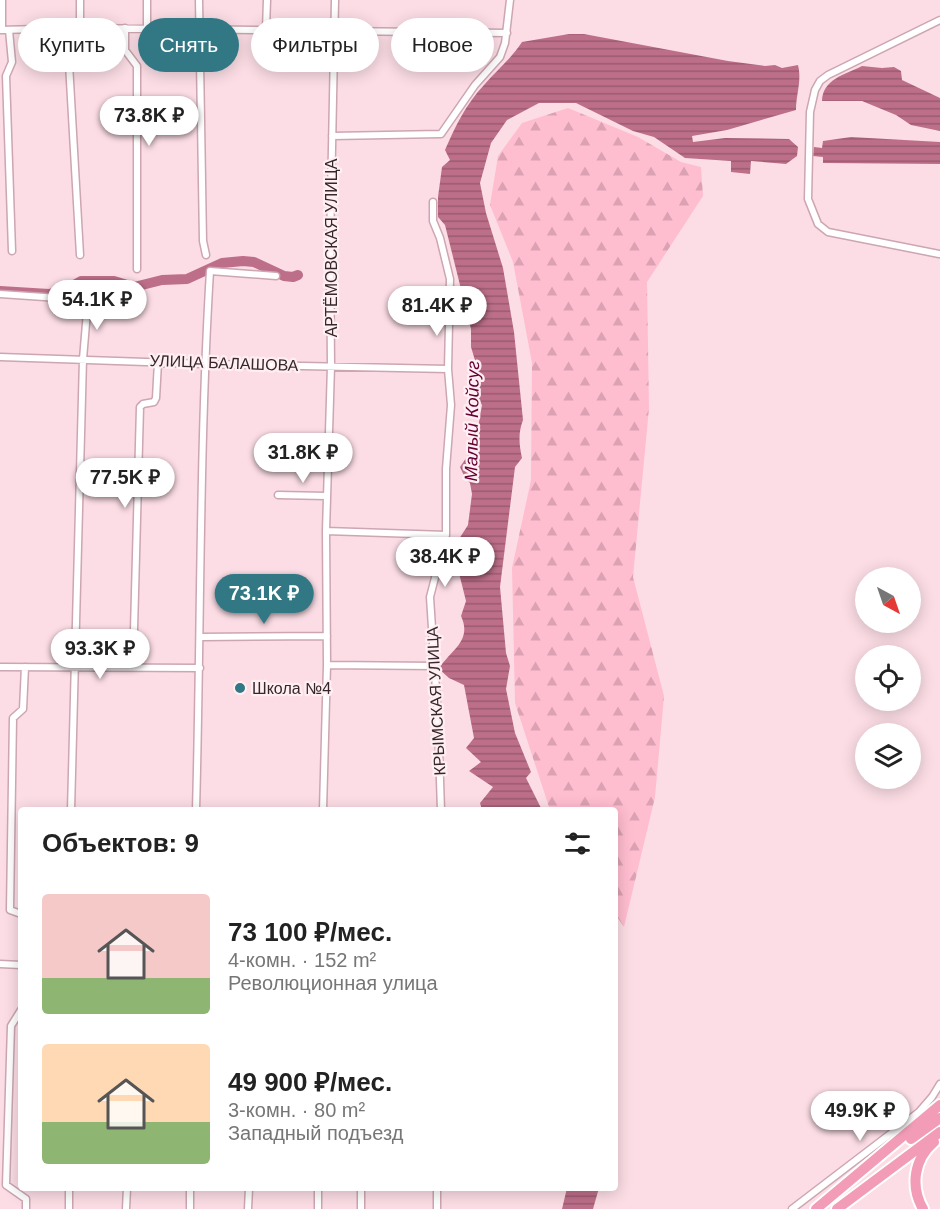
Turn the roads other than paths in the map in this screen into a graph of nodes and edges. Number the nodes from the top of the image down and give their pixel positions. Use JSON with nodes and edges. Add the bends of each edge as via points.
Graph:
{"nodes":[{"id":1,"x":2,"y":0,"type":"edge"},
{"id":2,"x":80,"y":0,"type":"edge"},
{"id":3,"x":147,"y":0,"type":"edge"},
{"id":4,"x":199,"y":0,"type":"edge"},
{"id":5,"x":267,"y":0,"type":"edge"},
{"id":6,"x":335,"y":0,"type":"edge"},
{"id":7,"x":510,"y":0,"type":"edge"},
{"id":8,"x":80,"y":18,"type":"edge"},
{"id":9,"x":147,"y":18,"type":"edge"},
{"id":10,"x":198,"y":18,"type":"edge"},
{"id":11,"x":266,"y":18,"type":"edge"},
{"id":12,"x":334,"y":18,"type":"edge"},
{"id":13,"x":940,"y":20,"type":"edge"},
{"id":14,"x":4,"y":30,"type":"edge"},
{"id":15,"x":379,"y":30,"type":"edge"},
{"id":16,"x":507,"y":33,"type":"junction"},
{"id":17,"x":126,"y":51,"type":"edge"},
{"id":18,"x":69,"y":72,"type":"edge"},
{"id":19,"x":199,"y":72,"type":"edge"},
{"id":20,"x":333,"y":72,"type":"edge"},
{"id":21,"x":332,"y":136,"type":"junction"},
{"id":22,"x":433,"y":202,"type":"dead end"},
{"id":23,"x":12,"y":251,"type":"dead end"},
{"id":24,"x":940,"y":254,"type":"edge"},
{"id":25,"x":80,"y":255,"type":"dead end"},
{"id":26,"x":206,"y":255,"type":"dead end"},
{"id":27,"x":137,"y":269,"type":"dead end"},
{"id":28,"x":276,"y":276,"type":"dead end"},
{"id":29,"x":0,"y":294,"type":"edge"},
{"id":30,"x":0,"y":357,"type":"edge"},
{"id":31,"x":83,"y":359,"type":"junction"},
{"id":32,"x":158,"y":362,"type":"junction"},
{"id":33,"x":204,"y":364,"type":"junction"},
{"id":34,"x":331,"y":366,"type":"junction"},
{"id":35,"x":448,"y":369,"type":"junction"},
{"id":36,"x":278,"y":495,"type":"dead end"},
{"id":37,"x":327,"y":496,"type":"junction"},
{"id":38,"x":326,"y":531,"type":"junction"},
{"id":39,"x":446,"y":535,"type":"junction"},
{"id":40,"x":327,"y":636,"type":"junction"},
{"id":41,"x":201,"y":637,"type":"junction"},
{"id":42,"x":327,"y":666,"type":"junction"},
{"id":43,"x":435,"y":666,"type":"junction"},
{"id":44,"x":0,"y":667,"type":"edge"},
{"id":45,"x":25,"y":667,"type":"junction"},
{"id":46,"x":133,"y":667,"type":"junction"},
{"id":47,"x":75,"y":668,"type":"junction"},
{"id":48,"x":200,"y":668,"type":"junction"},
{"id":49,"x":71,"y":807,"type":"edge"},
{"id":50,"x":196,"y":807,"type":"edge"},
{"id":51,"x":323,"y":807,"type":"edge"},
{"id":52,"x":441,"y":807,"type":"edge"},
{"id":53,"x":18,"y":913,"type":"edge"},
{"id":54,"x":0,"y":964,"type":"edge"},
{"id":55,"x":18,"y":965,"type":"edge"},
{"id":56,"x":18,"y":1015,"type":"edge"},
{"id":57,"x":940,"y":1084,"type":"edge"},
{"id":58,"x":940,"y":1105,"type":"edge"},
{"id":59,"x":940,"y":1118,"type":"edge"},
{"id":60,"x":940,"y":1132,"type":"edge"},
{"id":61,"x":940,"y":1137,"type":"edge"},
{"id":62,"x":69,"y":1191,"type":"edge"},
{"id":63,"x":127,"y":1191,"type":"edge"},
{"id":64,"x":190,"y":1191,"type":"edge"},
{"id":65,"x":249,"y":1191,"type":"edge"},
{"id":66,"x":318,"y":1191,"type":"edge"},
{"id":67,"x":361,"y":1191,"type":"edge"},
{"id":68,"x":437,"y":1191,"type":"edge"},
{"id":69,"x":26,"y":1209,"type":"edge"},
{"id":70,"x":69,"y":1209,"type":"edge"},
{"id":71,"x":126,"y":1209,"type":"edge"},
{"id":72,"x":190,"y":1209,"type":"edge"},
{"id":73,"x":248,"y":1209,"type":"edge"},
{"id":74,"x":318,"y":1209,"type":"edge"},
{"id":75,"x":361,"y":1209,"type":"edge"},
{"id":76,"x":437,"y":1209,"type":"edge"},
{"id":77,"x":792,"y":1209,"type":"edge"},
{"id":78,"x":816,"y":1209,"type":"edge"},
{"id":79,"x":837,"y":1209,"type":"edge"},
{"id":80,"x":923,"y":1209,"type":"edge"}],
"edges":[{"from":1,"to":14,"type":"street"},
{"from":2,"to":8,"type":"street"},
{"from":3,"to":9,"type":"street"},
{"from":4,"to":10,"type":"street"},
{"from":5,"to":11,"type":"street"},
{"from":6,"to":12,"type":"street","name":"АРТЁМОВСКАЯ УЛИЦА"},
{"from":7,"to":16,"type":"street"},
{"from":13,"to":24,"type":"street","via":[[820,81],[810,112],[808,199],[818,224],[828,232]]},
{"from":14,"to":23,"type":"street","via":[[12,62],[6,76]]},
{"from":15,"to":16,"type":"street"},
{"from":16,"to":21,"type":"street","via":[[500,57],[441,134]]},
{"from":17,"to":27,"type":"street","via":[[137,66]]},
{"from":18,"to":25,"type":"street"},
{"from":19,"to":26,"type":"street"},
{"from":20,"to":21,"type":"street","name":"АРТЁМОВСКАЯ УЛИЦА"},
{"from":21,"to":34,"type":"street","name":"АРТЁМОВСКАЯ УЛИЦА"},
{"from":22,"to":35,"type":"street","name":"КРЫМСКАЯ УЛИЦА","via":[[433,221],[450,279]]},
{"from":28,"to":33,"type":"street","via":[[210,271]]},
{"from":29,"to":31,"type":"street","via":[[88,300]]},
{"from":30,"to":31,"type":"street","name":"УЛИЦА БАЛАШОВА"},
{"from":31,"to":32,"type":"street","name":"УЛИЦА БАЛАШОВА"},
{"from":31,"to":47,"type":"street"},
{"from":32,"to":33,"type":"street","name":"УЛИЦА БАЛАШОВА"},
{"from":32,"to":46,"type":"street","via":[[156,398],[140,407]]},
{"from":33,"to":34,"type":"street","name":"УЛИЦА БАЛАШОВА"},
{"from":33,"to":41,"type":"street"},
{"from":34,"to":35,"type":"street","name":"УЛИЦА БАЛАШОВА"},
{"from":34,"to":37,"type":"street","name":"АРТЁМОВСКАЯ УЛИЦА"},
{"from":35,"to":39,"type":"street","name":"КРЫМСКАЯ УЛИЦА","via":[[451,405]]},
{"from":36,"to":37,"type":"street"},
{"from":37,"to":38,"type":"street","name":"АРТЁМОВСКАЯ УЛИЦА"},
{"from":38,"to":39,"type":"street"},
{"from":38,"to":40,"type":"street","name":"АРТЁМОВСКАЯ УЛИЦА"},
{"from":39,"to":43,"type":"street","name":"КРЫМСКАЯ УЛИЦА","via":[[430,597]]},
{"from":40,"to":41,"type":"street"},
{"from":40,"to":42,"type":"street","name":"АРТЁМОВСКАЯ УЛИЦА"},
{"from":41,"to":48,"type":"street"},
{"from":42,"to":43,"type":"street"},
{"from":42,"to":51,"type":"street","name":"АРТЁМОВСКАЯ УЛИЦА"},
{"from":43,"to":52,"type":"street","name":"КРЫМСКАЯ УЛИЦА"},
{"from":44,"to":45,"type":"street"},
{"from":45,"to":47,"type":"street"},
{"from":45,"to":53,"type":"street","via":[[23,709],[13,718],[10,910]]},
{"from":46,"to":47,"type":"street"},
{"from":46,"to":48,"type":"street"},
{"from":47,"to":49,"type":"street"},
{"from":48,"to":50,"type":"street"},
{"from":54,"to":55,"type":"street"},
{"from":56,"to":69,"type":"street","via":[[11,1026],[6,1185],[26,1199]]},
{"from":57,"to":77,"type":"street","via":[[919,1112]]},
{"from":58,"to":78,"type":"highway"},
{"from":59,"to":78,"type":"highway"},
{"from":60,"to":79,"type":"highway"},
{"from":61,"to":80,"type":"highway","via":[[928,1147],[915,1174],[915,1189]]},
{"from":62,"to":70,"type":"street"},
{"from":63,"to":71,"type":"street"},
{"from":64,"to":72,"type":"street"},
{"from":65,"to":73,"type":"street"},
{"from":66,"to":74,"type":"street"},
{"from":67,"to":75,"type":"street"},
{"from":68,"to":76,"type":"street"}]}
